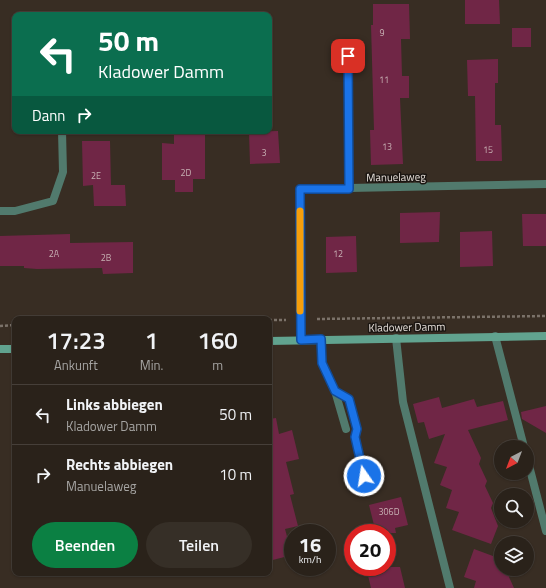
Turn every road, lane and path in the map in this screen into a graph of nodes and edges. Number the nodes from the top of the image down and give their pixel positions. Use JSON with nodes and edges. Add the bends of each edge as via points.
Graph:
{"nodes":[{"id":1,"x":348,"y":56,"type":"dead end"},
{"id":2,"x":62,"y":134,"type":"edge"},
{"id":3,"x":546,"y":184,"type":"edge"},
{"id":4,"x":349,"y":189,"type":"junction"},
{"id":5,"x":0,"y":211,"type":"edge"},
{"id":6,"x":546,"y":316,"type":"edge"},
{"id":7,"x":300,"y":319,"type":"junction"},
{"id":8,"x":272,"y":320,"type":"edge"},
{"id":9,"x":12,"y":325,"type":"edge"},
{"id":10,"x":0,"y":326,"type":"edge"},
{"id":11,"x":495,"y":336,"type":"junction"},
{"id":12,"x":546,"y":336,"type":"edge"},
{"id":13,"x":396,"y":338,"type":"junction"},
{"id":14,"x":321,"y":339,"type":"junction"},
{"id":15,"x":301,"y":340,"type":"junction"},
{"id":16,"x":272,"y":341,"type":"edge"},
{"id":17,"x":0,"y":349,"type":"edge"},
{"id":18,"x":12,"y":349,"type":"edge"},
{"id":19,"x":335,"y":391,"type":"junction"},
{"id":20,"x":346,"y":429,"type":"dead end"},
{"id":21,"x":522,"y":440,"type":"edge"},
{"id":22,"x":533,"y":480,"type":"edge"},
{"id":23,"x":368,"y":489,"type":"dead end"},
{"id":24,"x":546,"y":531,"type":"edge"},
{"id":25,"x":450,"y":588,"type":"edge"}],
"edges":[{"from":1,"to":4,"type":"street"},
{"from":2,"to":5,"type":"street","via":[[63,172],[53,201],[15,211]]},
{"from":3,"to":4,"type":"street","name":"Manuelaweg"},
{"from":4,"to":7,"type":"street","name":"Manuelaweg","via":[[300,189]]},
{"from":6,"to":7,"type":"path"},
{"from":7,"to":8,"type":"path"},
{"from":7,"to":15,"type":"street","name":"Manuelaweg"},
{"from":9,"to":10,"type":"path"},
{"from":11,"to":12,"type":"main road","name":"Kladower Damm"},
{"from":11,"to":13,"type":"main road","name":"Kladower Damm"},
{"from":11,"to":21,"type":"street"},
{"from":13,"to":14,"type":"main road","name":"Kladower Damm"},
{"from":13,"to":25,"type":"street","via":[[403,402]]},
{"from":14,"to":15,"type":"main road","name":"Kladower Damm"},
{"from":14,"to":19,"type":"street","via":[[322,363]]},
{"from":15,"to":16,"type":"main road","name":"Kladower Damm"},
{"from":17,"to":18,"type":"main road"},
{"from":19,"to":20,"type":"street"},
{"from":19,"to":23,"type":"street","via":[[349,399]]},
{"from":22,"to":24,"type":"street"}]}
